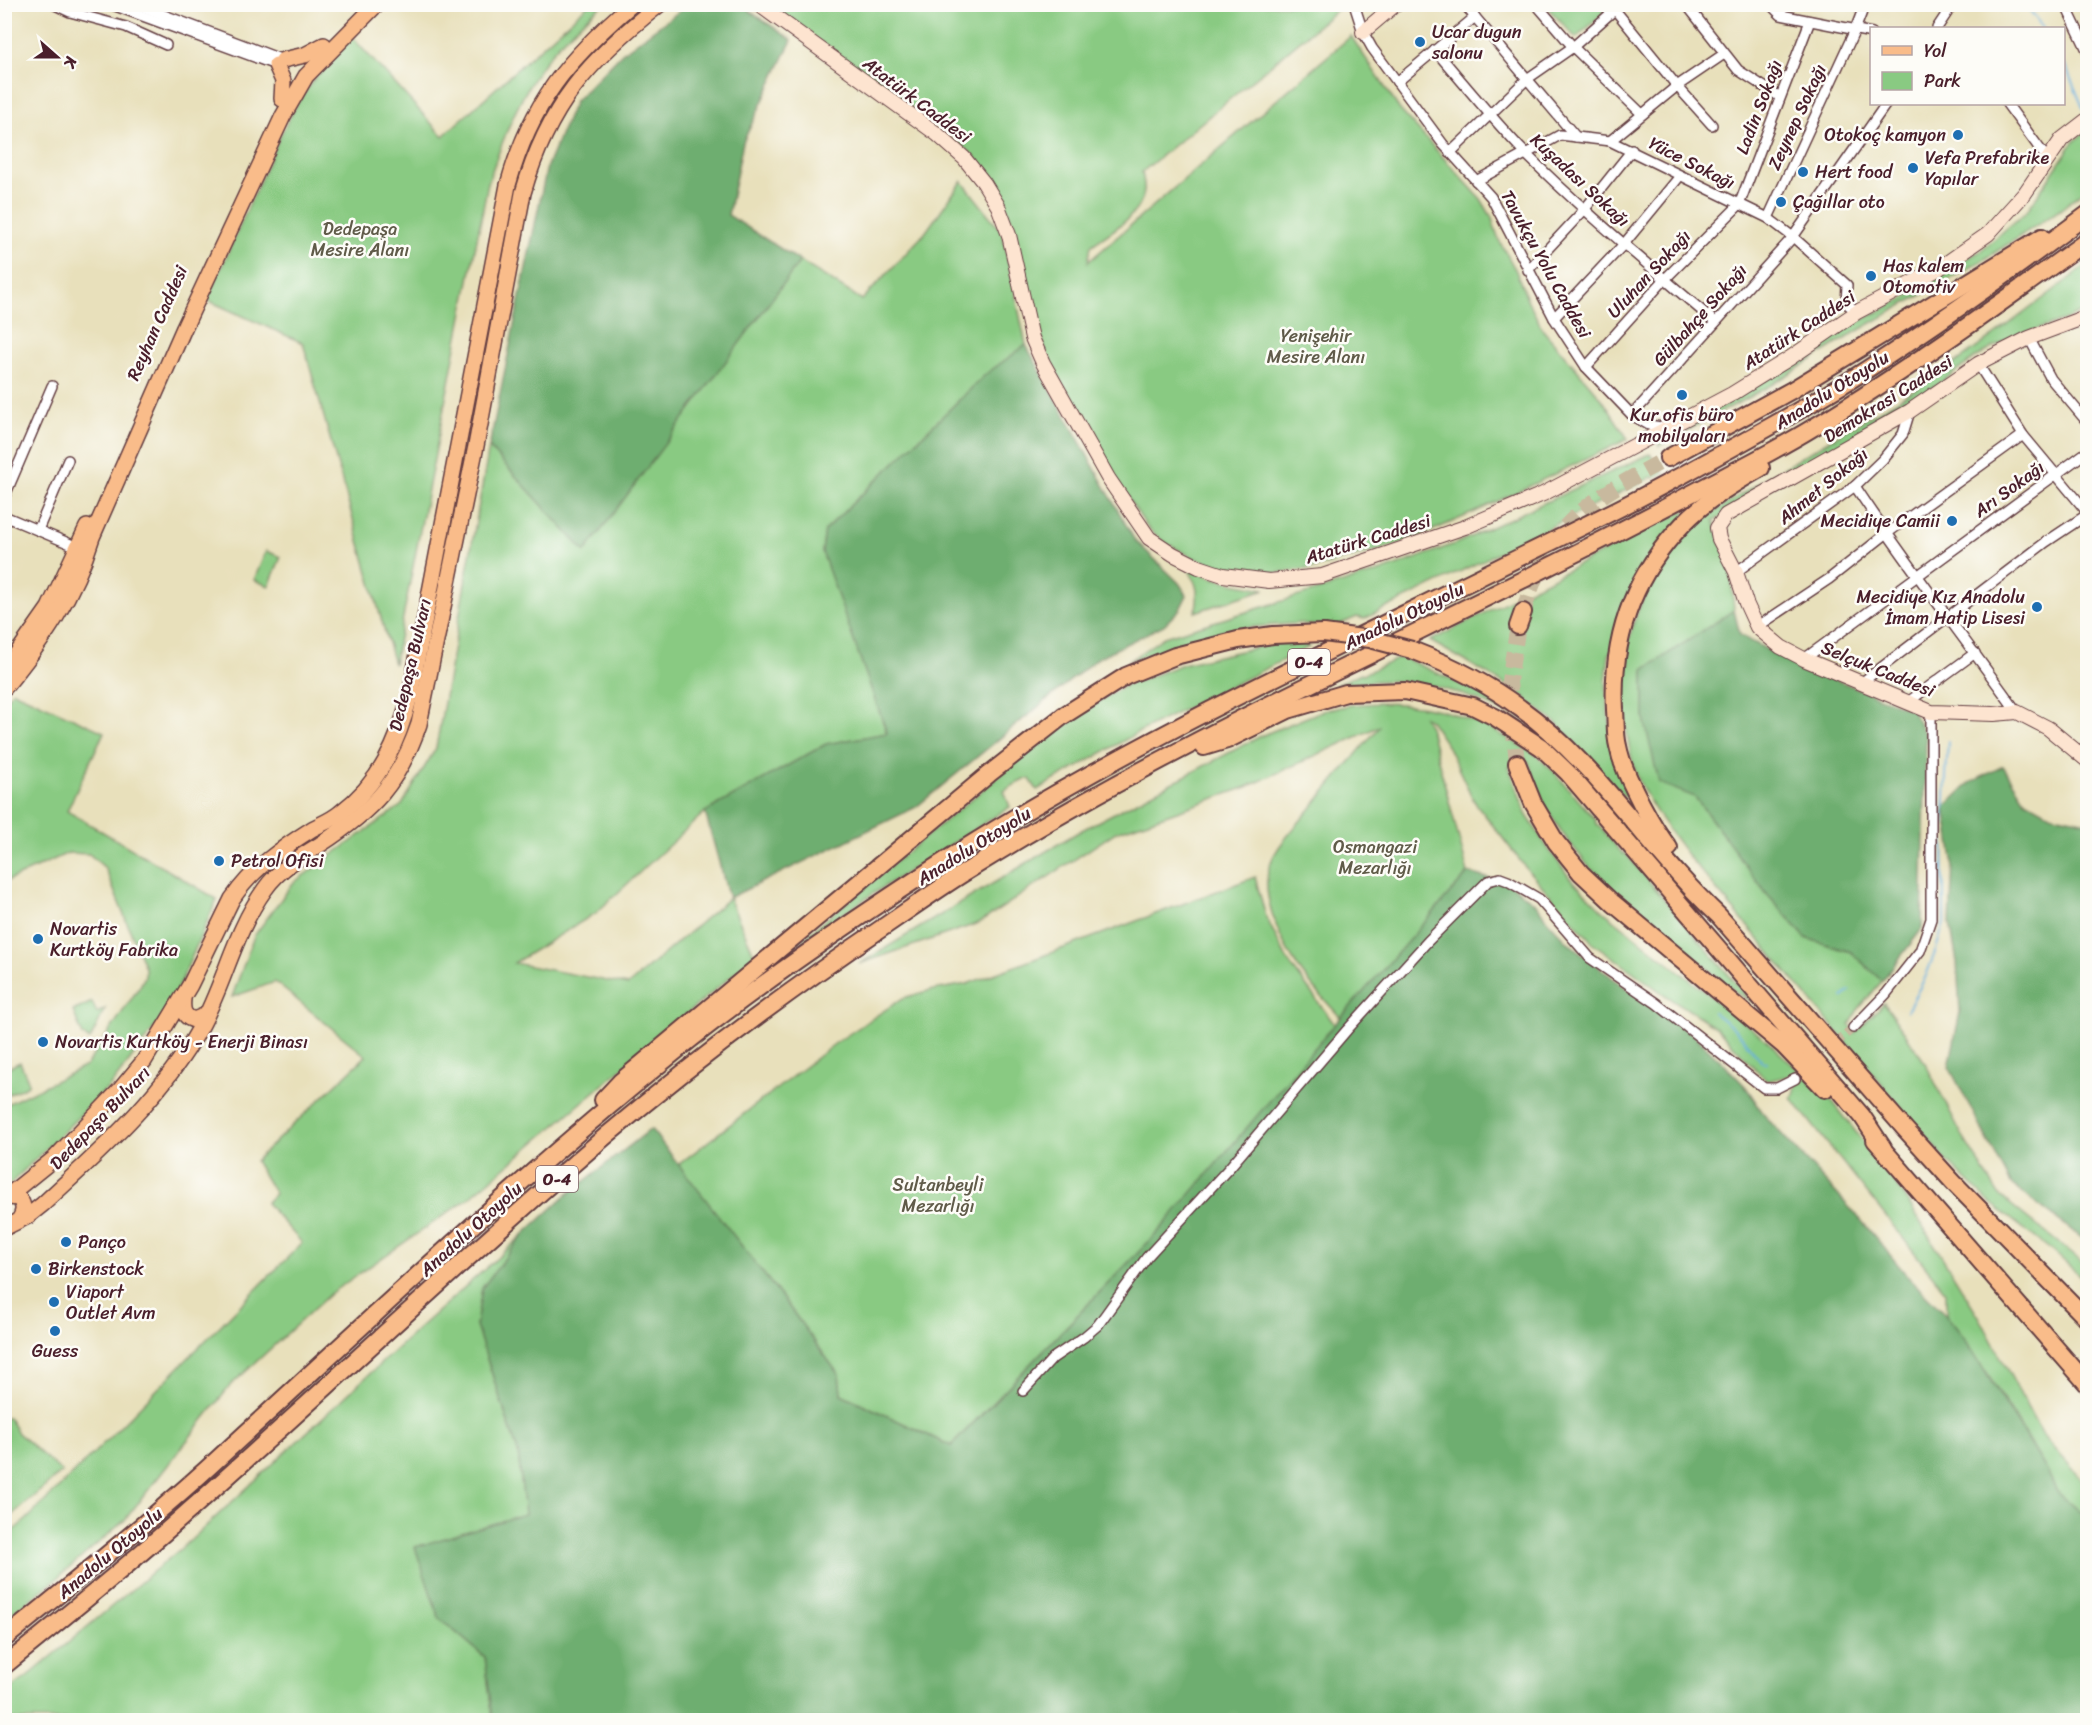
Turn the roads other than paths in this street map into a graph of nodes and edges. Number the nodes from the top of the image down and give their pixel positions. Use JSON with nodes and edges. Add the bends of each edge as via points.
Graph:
{"nodes":[{"id":1,"x":53,"y":4,"type":"edge"},
{"id":2,"x":110,"y":4,"type":"edge"},
{"id":3,"x":135,"y":4,"type":"edge"},
{"id":4,"x":366,"y":4,"type":"edge"},
{"id":5,"x":377,"y":4,"type":"edge"},
{"id":6,"x":632,"y":4,"type":"edge"},
{"id":7,"x":660,"y":4,"type":"edge"},
{"id":8,"x":758,"y":4,"type":"edge"},
{"id":9,"x":1354,"y":4,"type":"edge"},
{"id":10,"x":1396,"y":4,"type":"edge"},
{"id":11,"x":1464,"y":4,"type":"edge"},
{"id":12,"x":1536,"y":4,"type":"edge"},
{"id":13,"x":1686,"y":4,"type":"edge"},
{"id":14,"x":1770,"y":4,"type":"edge"},
{"id":15,"x":1865,"y":4,"type":"edge"},
{"id":16,"x":1953,"y":4,"type":"edge"},
{"id":17,"x":2065,"y":4,"type":"edge"},
{"id":18,"x":1616,"y":6,"type":"edge"},
{"id":19,"x":71,"y":8,"type":"edge"},
{"id":20,"x":1474,"y":17,"type":"junction"},
{"id":21,"x":1810,"y":21,"type":"junction"},
{"id":22,"x":1938,"y":27,"type":"edge"},
{"id":23,"x":1855,"y":30,"type":"junction"},
{"id":24,"x":1363,"y":32,"type":"junction"},
{"id":25,"x":1870,"y":33,"type":"edge"},
{"id":26,"x":166,"y":45,"type":"dead end"},
{"id":27,"x":324,"y":45,"type":"junction"},
{"id":28,"x":1573,"y":47,"type":"junction"},
{"id":29,"x":1435,"y":50,"type":"junction"},
{"id":30,"x":2088,"y":52,"type":"edge"},
{"id":31,"x":1724,"y":54,"type":"junction"},
{"id":32,"x":279,"y":62,"type":"junction"},
{"id":33,"x":302,"y":72,"type":"junction"},
{"id":34,"x":1527,"y":79,"type":"junction"},
{"id":35,"x":1397,"y":82,"type":"junction"},
{"id":36,"x":1677,"y":86,"type":"junction"},
{"id":37,"x":1780,"y":97,"type":"junction"},
{"id":38,"x":282,"y":99,"type":"junction"},
{"id":39,"x":1885,"y":105,"type":"edge"},
{"id":40,"x":2008,"y":105,"type":"edge"},
{"id":41,"x":1642,"y":114,"type":"junction"},
{"id":42,"x":1491,"y":116,"type":"junction"},
{"id":43,"x":2088,"y":119,"type":"edge"},
{"id":44,"x":1712,"y":125,"type":"dead end"},
{"id":45,"x":1576,"y":137,"type":"junction"},
{"id":46,"x":1610,"y":141,"type":"junction"},
{"id":47,"x":1632,"y":150,"type":"junction"},
{"id":48,"x":1450,"y":153,"type":"junction"},
{"id":49,"x":1526,"y":153,"type":"junction"},
{"id":50,"x":2048,"y":160,"type":"junction"},
{"id":51,"x":1680,"y":176,"type":"junction"},
{"id":52,"x":1476,"y":181,"type":"junction"},
{"id":53,"x":1738,"y":205,"type":"junction"},
{"id":54,"x":1584,"y":210,"type":"junction"},
{"id":55,"x":2088,"y":213,"type":"edge"},
{"id":56,"x":1768,"y":218,"type":"junction"},
{"id":57,"x":1793,"y":237,"type":"junction"},
{"id":58,"x":2088,"y":240,"type":"edge"},
{"id":59,"x":1624,"y":244,"type":"junction"},
{"id":60,"x":1528,"y":270,"type":"junction"},
{"id":61,"x":1665,"y":279,"type":"junction"},
{"id":62,"x":1857,"y":312,"type":"junction"},
{"id":63,"x":2088,"y":316,"type":"edge"},
{"id":64,"x":1554,"y":318,"type":"junction"},
{"id":65,"x":1715,"y":322,"type":"junction"},
{"id":66,"x":2029,"y":338,"type":"junction"},
{"id":67,"x":1978,"y":364,"type":"junction"},
{"id":68,"x":1586,"y":367,"type":"junction"},
{"id":69,"x":52,"y":386,"type":"dead end"},
{"id":70,"x":1910,"y":411,"type":"junction"},
{"id":71,"x":1632,"y":415,"type":"junction"},
{"id":72,"x":2088,"y":423,"type":"edge"},
{"id":73,"x":1669,"y":429,"type":"junction"},
{"id":74,"x":1811,"y":429,"type":"junction"},
{"id":75,"x":2023,"y":435,"type":"junction"},
{"id":76,"x":2088,"y":451,"type":"edge"},
{"id":77,"x":1668,"y":458,"type":"tunnel mouth"},
{"id":78,"x":68,"y":460,"type":"dead end"},
{"id":79,"x":2056,"y":475,"type":"junction"},
{"id":80,"x":1855,"y":486,"type":"junction"},
{"id":81,"x":4,"y":498,"type":"edge"},
{"id":82,"x":2088,"y":514,"type":"edge"},
{"id":83,"x":4,"y":516,"type":"edge"},
{"id":84,"x":1717,"y":528,"type":"joint"},
{"id":85,"x":38,"y":530,"type":"junction"},
{"id":86,"x":1886,"y":534,"type":"junction"},
{"id":87,"x":83,"y":550,"type":"junction"},
{"id":88,"x":1736,"y":572,"type":"junction"},
{"id":89,"x":1916,"y":576,"type":"junction"},
{"id":90,"x":1948,"y":616,"type":"junction"},
{"id":91,"x":1757,"y":627,"type":"junction"},
{"id":92,"x":1975,"y":653,"type":"junction"},
{"id":93,"x":1804,"y":659,"type":"junction"},
{"id":94,"x":4,"y":672,"type":"edge"},
{"id":95,"x":1861,"y":683,"type":"junction"},
{"id":96,"x":4,"y":688,"type":"edge"},
{"id":97,"x":1908,"y":702,"type":"junction"},
{"id":98,"x":1931,"y":712,"type":"junction"},
{"id":99,"x":2017,"y":712,"type":"junction"},
{"id":100,"x":1160,"y":761,"type":"junction"},
{"id":101,"x":2088,"y":761,"type":"edge"},
{"id":102,"x":1517,"y":763,"type":"tunnel mouth"},
{"id":103,"x":1719,"y":915,"type":"junction"},
{"id":104,"x":183,"y":999,"type":"junction"},
{"id":105,"x":206,"y":1015,"type":"junction"},
{"id":106,"x":1853,"y":1028,"type":"tunnel mouth"},
{"id":107,"x":160,"y":1038,"type":"junction"},
{"id":108,"x":183,"y":1054,"type":"junction"},
{"id":109,"x":1795,"y":1079,"type":"tunnel mouth"},
{"id":110,"x":1883,"y":1148,"type":"junction"},
{"id":111,"x":556,"y":1151,"type":"junction"},
{"id":112,"x":37,"y":1173,"type":"junction"},
{"id":113,"x":6,"y":1198,"type":"edge"},
{"id":114,"x":49,"y":1199,"type":"junction"},
{"id":115,"x":19,"y":1220,"type":"junction"},
{"id":116,"x":4,"y":1228,"type":"edge"},
{"id":117,"x":2088,"y":1320,"type":"edge"},
{"id":118,"x":2088,"y":1385,"type":"edge"},
{"id":119,"x":1023,"y":1391,"type":"dead end"},
{"id":120,"x":4,"y":1639,"type":"edge"},
{"id":121,"x":4,"y":1666,"type":"edge"}],
"edges":[{"from":1,"to":19,"type":"street"},
{"from":2,"to":32,"type":"street"},
{"from":3,"to":32,"type":"street"},
{"from":4,"to":27,"type":"main road","name":"Reyhan Caddesi"},
{"from":5,"to":33,"type":"main road"},
{"from":6,"to":104,"type":"main road","name":"Dedepaşa Bulvarı","via":[[586,45],[555,82],[531,122],[514,164],[410,696],[394,748],[363,794],[339,815],[289,844],[240,886]]},
{"from":7,"to":105,"type":"main road","name":"Dedepaşa Bulvarı","via":[[614,42],[582,76],[552,122],[529,173],[419,724],[407,757],[384,794],[266,887],[245,921]]},
{"from":8,"to":73,"type":"street","name":"Atatürk Caddesi","via":[[937,134],[984,183],[1009,235],[1032,338],[1049,374],[1108,478],[1149,538],[1199,567],[1269,581],[1322,576],[1465,527],[1543,494]]},
{"from":9,"to":24,"type":"street","name":"Tavukçu Yolu Caddesi"},
{"from":10,"to":24,"type":"street"},
{"from":11,"to":20,"type":"street"},
{"from":12,"to":28,"type":"street"},
{"from":13,"to":31,"type":"street"},
{"from":14,"to":21,"type":"street","via":[[1781,15]]},
{"from":15,"to":23,"type":"street","name":"Zeynep Sokağı"},
{"from":16,"to":22,"type":"street"},
{"from":17,"to":30,"type":"street"},
{"from":18,"to":28,"type":"street"},
{"from":18,"to":36,"type":"street"},
{"from":19,"to":26,"type":"street"},
{"from":20,"to":29,"type":"street"},
{"from":20,"to":34,"type":"street"},
{"from":21,"to":23,"type":"street"},
{"from":21,"to":37,"type":"street","name":"Ladin Sokağı"},
{"from":23,"to":25,"type":"street"},
{"from":23,"to":56,"type":"street","name":"Zeynep Sokağı"},
{"from":24,"to":35,"type":"street","name":"Tavukçu Yolu Caddesi"},
{"from":27,"to":32,"type":"main road"},
{"from":27,"to":33,"type":"main road","name":"Reyhan Caddesi"},
{"from":28,"to":34,"type":"street"},
{"from":28,"to":41,"type":"street"},
{"from":29,"to":35,"type":"street"},
{"from":29,"to":42,"type":"street","name":"Kuşadası Sokağı"},
{"from":31,"to":36,"type":"street"},
{"from":31,"to":37,"type":"street","via":[[1738,70]]},
{"from":32,"to":33,"type":"main road"},
{"from":32,"to":38,"type":"main road"},
{"from":33,"to":38,"type":"main road","name":"Reyhan Caddesi"},
{"from":33,"to":87,"type":"main road","name":"Reyhan Caddesi"},
{"from":34,"to":42,"type":"street"},
{"from":34,"to":45,"type":"street"},
{"from":35,"to":48,"type":"street","name":"Tavukçu Yolu Caddesi"},
{"from":36,"to":41,"type":"street"},
{"from":36,"to":44,"type":"street"},
{"from":37,"to":53,"type":"street","name":"Ladin Sokağı"},
{"from":38,"to":87,"type":"main road","name":"Reyhan Caddesi","via":[[256,150]]},
{"from":39,"to":57,"type":"street","name":"Gülbahçe Sokağı"},
{"from":40,"to":50,"type":"street"},
{"from":41,"to":46,"type":"street"},
{"from":42,"to":48,"type":"street"},
{"from":42,"to":49,"type":"street","name":"Kuşadası Sokağı"},
{"from":43,"to":50,"type":"street","name":"Atatürk Caddesi","via":[[2062,139]]},
{"from":45,"to":46,"type":"street","name":"Yüce Sokağı"},
{"from":45,"to":49,"type":"street","name":"Yüce Sokağı","via":[[1560,135]]},
{"from":46,"to":47,"type":"street","name":"Yüce Sokağı"},
{"from":47,"to":51,"type":"street","name":"Yüce Sokağı"},
{"from":47,"to":54,"type":"street"},
{"from":48,"to":52,"type":"street","name":"Tavukçu Yolu Caddesi"},
{"from":49,"to":52,"type":"street","name":"Yüce Sokağı"},
{"from":49,"to":54,"type":"street","name":"Kuşadası Sokağı"},
{"from":50,"to":62,"type":"street","name":"Atatürk Caddesi","via":[[1988,234],[1938,269]]},
{"from":51,"to":53,"type":"street","name":"Yüce Sokağı"},
{"from":51,"to":59,"type":"street"},
{"from":52,"to":60,"type":"street","name":"Tavukçu Yolu Caddesi","via":[[1491,197]]},
{"from":53,"to":56,"type":"street","name":"Yüce Sokağı"},
{"from":53,"to":61,"type":"street","name":"Uluhan Sokağı"},
{"from":54,"to":59,"type":"street","name":"Kuşadası Sokağı"},
{"from":54,"to":60,"type":"street"},
{"from":55,"to":77,"type":"highway","via":[[2031,243],[1792,390]]},
{"from":55,"to":111,"type":"highway","name":"Anadolu Otoyolu","number":"O-4","via":[[1952,313],[1846,382],[1744,441],[1604,516],[1182,726],[960,851],[749,995]]},
{"from":56,"to":57,"type":"street","name":"Yüce Sokağı"},
{"from":57,"to":62,"type":"street","name":"Yüce Sokağı","via":[[1847,285],[1846,303]]},
{"from":57,"to":65,"type":"street","name":"Gülbahçe Sokağı"},
{"from":58,"to":74,"type":"highway","name":"Anadolu Otoyolu","number":"O-4","via":[[1952,337]]},
{"from":59,"to":61,"type":"street","name":"Kuşadası Sokağı"},
{"from":59,"to":64,"type":"street"},
{"from":60,"to":64,"type":"street","name":"Tavukçu Yolu Caddesi"},
{"from":61,"to":65,"type":"street","name":"Kuşadası Sokağı"},
{"from":61,"to":68,"type":"street","name":"Uluhan Sokağı"},
{"from":62,"to":73,"type":"street","name":"Atatürk Caddesi","via":[[1790,358]]},
{"from":63,"to":66,"type":"street","name":"Demokrasi Caddesi"},
{"from":64,"to":68,"type":"street","name":"Tavukçu Yolu Caddesi"},
{"from":65,"to":71,"type":"street","name":"Gülbahçe Sokağı"},
{"from":66,"to":67,"type":"street","name":"Demokrasi Caddesi"},
{"from":66,"to":72,"type":"street","via":[[2051,379]]},
{"from":67,"to":70,"type":"street","name":"Demokrasi Caddesi"},
{"from":67,"to":75,"type":"street"},
{"from":68,"to":71,"type":"street","name":"Tavukçu Yolu Caddesi"},
{"from":69,"to":81,"type":"street"},
{"from":70,"to":80,"type":"street","name":"Ahmet Sokağı","via":[[1903,434]]},
{"from":70,"to":84,"type":"street","name":"Demokrasi Caddesi","via":[[1726,515]]},
{"from":71,"to":73,"type":"street","name":"Tavukçu Yolu Caddesi"},
{"from":74,"to":100,"type":"highway","name":"Anadolu Otoyolu","number":"O-4","via":[[1624,529]]},
{"from":74,"to":103,"type":"highway","via":[[1783,456],[1719,492],[1684,523],[1637,588],[1616,652],[1618,746],[1631,784],[1658,835]]},
{"from":75,"to":79,"type":"street"},
{"from":75,"to":86,"type":"street"},
{"from":76,"to":79,"type":"street","name":"Arı Sokağı"},
{"from":78,"to":85,"type":"street"},
{"from":79,"to":82,"type":"street"},
{"from":79,"to":89,"type":"street","name":"Arı Sokağı"},
{"from":80,"to":86,"type":"street"},
{"from":80,"to":88,"type":"street","name":"Ahmet Sokağı"},
{"from":82,"to":90,"type":"street"},
{"from":83,"to":85,"type":"street"},
{"from":84,"to":88,"type":"street","name":"Selçuk Caddesi"},
{"from":85,"to":87,"type":"street"},
{"from":86,"to":89,"type":"street"},
{"from":86,"to":91,"type":"street","via":[[1829,579]]},
{"from":87,"to":94,"type":"main road","name":"Reyhan Caddesi","via":[[50,608]]},
{"from":87,"to":96,"type":"main road","name":"Reyhan Caddesi","via":[[56,620]]},
{"from":88,"to":91,"type":"street","name":"Selçuk Caddesi"},
{"from":89,"to":90,"type":"street"},
{"from":89,"to":93,"type":"street","name":"Arı Sokağı"},
{"from":90,"to":92,"type":"street"},
{"from":90,"to":95,"type":"street"},
{"from":91,"to":93,"type":"street","name":"Selçuk Caddesi","via":[[1781,647]]},
{"from":92,"to":97,"type":"street"},
{"from":92,"to":99,"type":"street"},
{"from":93,"to":95,"type":"street","name":"Selçuk Caddesi"},
{"from":95,"to":97,"type":"street","name":"Selçuk Caddesi"},
{"from":97,"to":98,"type":"street","name":"Selçuk Caddesi"},
{"from":98,"to":99,"type":"street","name":"Selçuk Caddesi"},
{"from":98,"to":106,"type":"street","via":[[1928,932],[1920,951],[1887,994]]},
{"from":99,"to":101,"type":"street","via":[[2048,728]]},
{"from":100,"to":110,"type":"highway","via":[[1227,740],[1288,710],[1346,693],[1405,691],[1473,706],[1495,717],[1541,747],[1568,773],[1862,1116]]},
{"from":100,"to":121,"type":"highway","name":"Anadolu Otoyolu","number":"O-4","via":[[965,872],[727,1038],[598,1143],[190,1510]]},
{"from":102,"to":110,"type":"highway","via":[[1533,803],[1556,842],[1581,873],[1783,1045]]},
{"from":103,"to":111,"type":"highway","bridge":true,"via":[[1548,730],[1460,669],[1370,639],[1324,633],[1238,640],[1174,656],[1126,676],[1063,716],[620,1082]]},
{"from":103,"to":117,"type":"highway","via":[[1905,1130]]},
{"from":104,"to":105,"type":"main road","via":[[187,1017],[194,1020]]},
{"from":104,"to":107,"type":"main road","name":"Dedepaşa Bulvarı"},
{"from":105,"to":108,"type":"main road","name":"Dedepaşa Bulvarı"},
{"from":107,"to":108,"type":"main road","via":[[178,1034],[184,1040]]},
{"from":107,"to":112,"type":"main road","name":"Dedepaşa Bulvarı","via":[[119,1091]]},
{"from":108,"to":114,"type":"main road","name":"Dedepaşa Bulvarı","via":[[138,1112]]},
{"from":109,"to":119,"type":"street","via":[[1776,1088],[1764,1088],[1656,1003],[1590,958],[1539,899],[1508,880],[1488,881],[1347,1030],[1147,1257],[1098,1325],[1053,1358]]},
{"from":110,"to":118,"type":"highway"},
{"from":111,"to":120,"type":"highway","name":"Anadolu Otoyolu","number":"O-4","via":[[196,1478]]},
{"from":112,"to":113,"type":"main road","name":"Dedepaşa Bulvarı"},
{"from":112,"to":114,"type":"main road","via":[[36,1193]]},
{"from":113,"to":115,"type":"main road","via":[[21,1201],[23,1211]]},
{"from":114,"to":115,"type":"main road","name":"Dedepaşa Bulvarı"},
{"from":115,"to":116,"type":"main road","name":"Dedepaşa Bulvarı"}]}
